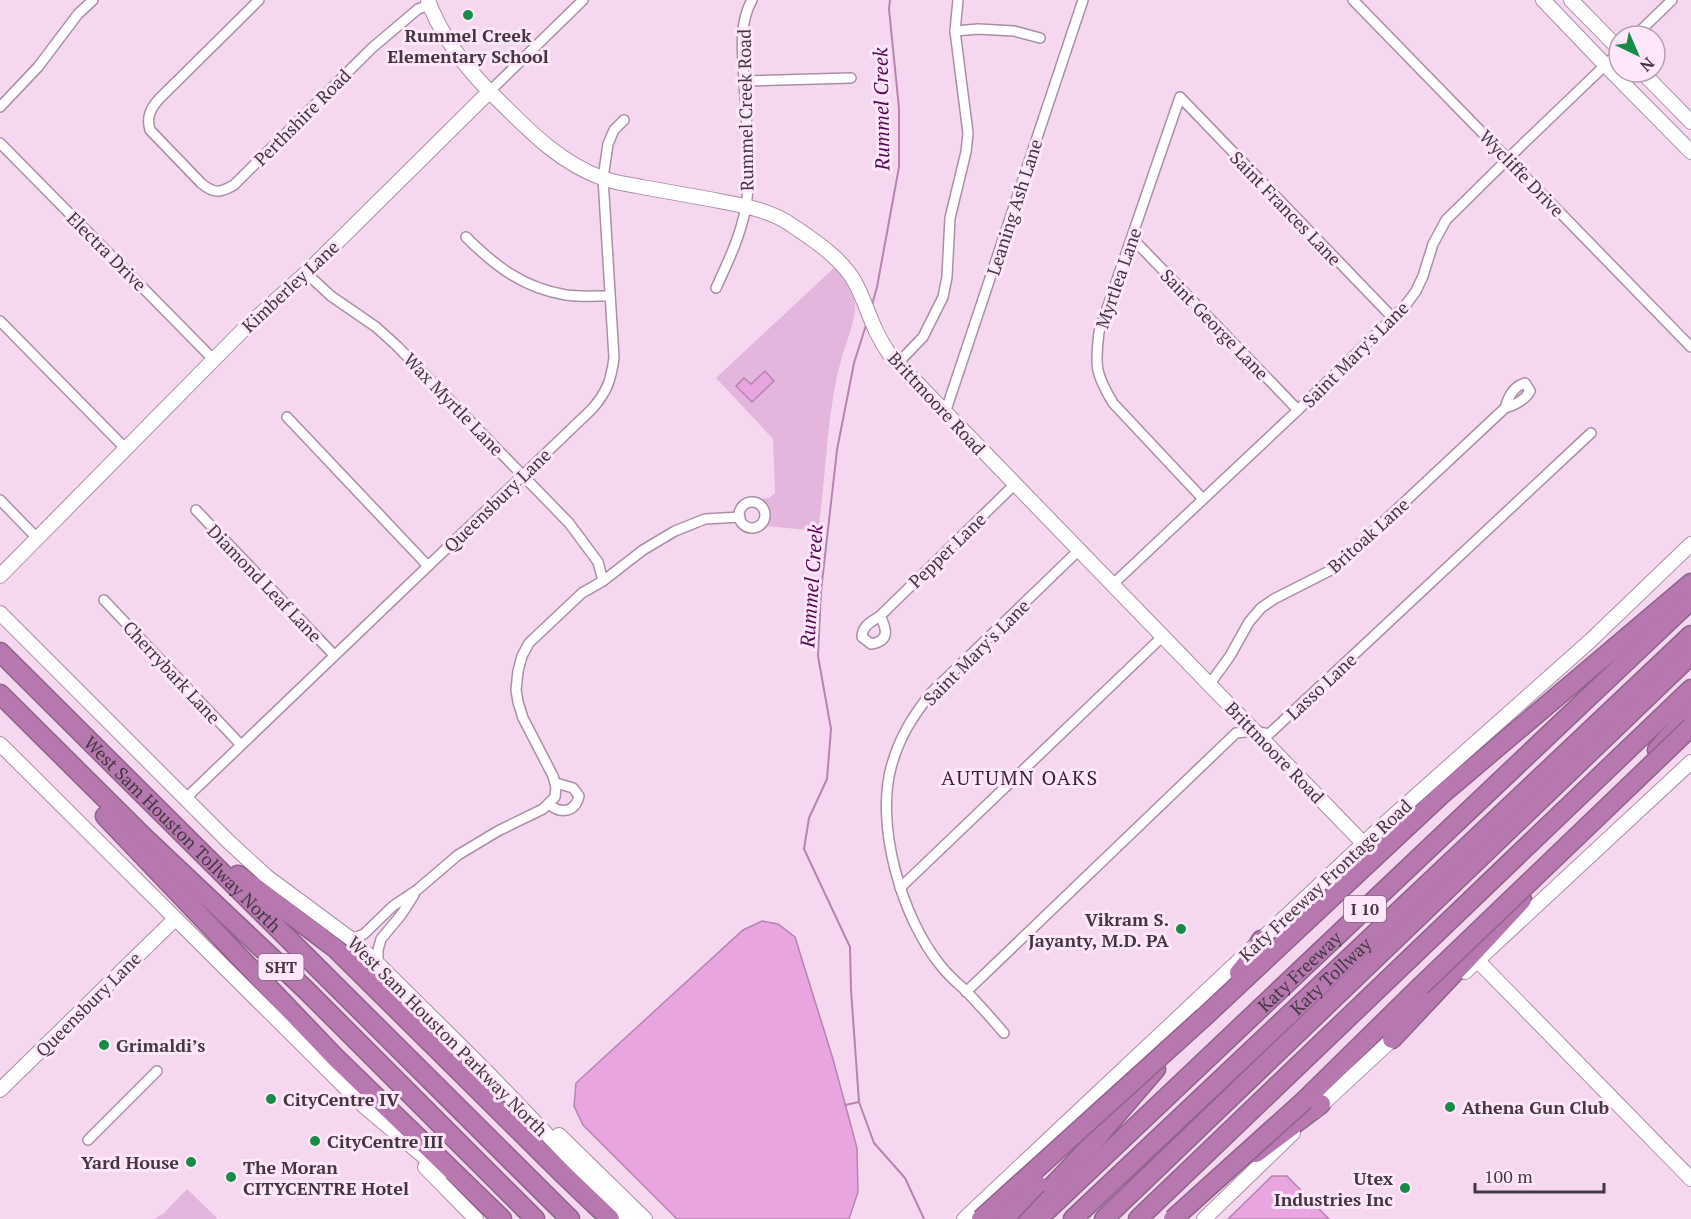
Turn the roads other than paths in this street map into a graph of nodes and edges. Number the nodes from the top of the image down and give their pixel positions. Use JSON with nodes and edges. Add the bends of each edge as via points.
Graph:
{"nodes":[{"id":1,"x":93,"y":0,"type":"edge"},
{"id":2,"x":259,"y":0,"type":"edge"},
{"id":3,"x":583,"y":0,"type":"edge"},
{"id":4,"x":752,"y":0,"type":"edge"},
{"id":5,"x":958,"y":0,"type":"edge"},
{"id":6,"x":1083,"y":0,"type":"edge"},
{"id":7,"x":1353,"y":0,"type":"edge"},
{"id":8,"x":1543,"y":0,"type":"edge"},
{"id":9,"x":1571,"y":0,"type":"edge"},
{"id":10,"x":1672,"y":0,"type":"edge"},
{"id":11,"x":429,"y":2,"type":"edge"},
{"id":12,"x":1647,"y":24,"type":"edge"},
{"id":13,"x":955,"y":31,"type":"junction"},
{"id":14,"x":1040,"y":38,"type":"dead end"},
{"id":15,"x":1607,"y":38,"type":"edge"},
{"id":16,"x":1605,"y":65,"type":"junction"},
{"id":17,"x":851,"y":78,"type":"dead end"},
{"id":18,"x":744,"y":81,"type":"junction"},
{"id":19,"x":1654,"y":84,"type":"edge"},
{"id":20,"x":490,"y":91,"type":"junction"},
{"id":21,"x":1180,"y":98,"type":"joint"},
{"id":22,"x":0,"y":107,"type":"edge"},
{"id":23,"x":624,"y":120,"type":"dead end"},
{"id":24,"x":1691,"y":122,"type":"edge"},
{"id":25,"x":0,"y":143,"type":"edge"},
{"id":26,"x":1690,"y":149,"type":"edge"},
{"id":27,"x":1508,"y":158,"type":"junction"},
{"id":28,"x":603,"y":178,"type":"junction"},
{"id":29,"x":746,"y":206,"type":"junction"},
{"id":30,"x":466,"y":237,"type":"dead end"},
{"id":31,"x":1132,"y":238,"type":"junction"},
{"id":32,"x":306,"y":273,"type":"junction"},
{"id":33,"x":716,"y":288,"type":"dead end"},
{"id":34,"x":609,"y":296,"type":"junction"},
{"id":35,"x":1393,"y":318,"type":"junction"},
{"id":36,"x":0,"y":321,"type":"edge"},
{"id":37,"x":1691,"y":347,"type":"edge"},
{"id":38,"x":214,"y":360,"type":"junction"},
{"id":39,"x":898,"y":363,"type":"junction"},
{"id":40,"x":1505,"y":408,"type":"dead end"},
{"id":41,"x":1298,"y":410,"type":"junction"},
{"id":42,"x":945,"y":413,"type":"junction"},
{"id":43,"x":287,"y":417,"type":"dead end"},
{"id":44,"x":1591,"y":432,"type":"dead end"},
{"id":45,"x":125,"y":448,"type":"junction"},
{"id":46,"x":523,"y":475,"type":"junction"},
{"id":47,"x":1014,"y":484,"type":"junction"},
{"id":48,"x":1203,"y":499,"type":"junction"},
{"id":49,"x":0,"y":500,"type":"edge"},
{"id":50,"x":196,"y":510,"type":"dead end"},
{"id":51,"x":740,"y":517,"type":"dead end"},
{"id":52,"x":37,"y":538,"type":"junction"},
{"id":53,"x":1691,"y":544,"type":"edge"},
{"id":54,"x":1078,"y":550,"type":"junction"},
{"id":55,"x":428,"y":566,"type":"junction"},
{"id":56,"x":0,"y":576,"type":"edge"},
{"id":57,"x":603,"y":581,"type":"junction"},
{"id":58,"x":1691,"y":583,"type":"edge"},
{"id":59,"x":1112,"y":585,"type":"junction"},
{"id":60,"x":104,"y":600,"type":"dead end"},
{"id":61,"x":1691,"y":600,"type":"edge"},
{"id":62,"x":0,"y":613,"type":"edge"},
{"id":63,"x":880,"y":616,"type":"dead end"},
{"id":64,"x":5,"y":621,"type":"edge"},
{"id":65,"x":1691,"y":635,"type":"edge"},
{"id":66,"x":1162,"y":637,"type":"junction"},
{"id":67,"x":0,"y":652,"type":"edge"},
{"id":68,"x":334,"y":655,"type":"junction"},
{"id":69,"x":1691,"y":655,"type":"edge"},
{"id":70,"x":1209,"y":685,"type":"junction"},
{"id":71,"x":1691,"y":689,"type":"edge"},
{"id":72,"x":0,"y":694,"type":"edge"},
{"id":73,"x":1691,"y":711,"type":"edge"},
{"id":74,"x":24,"y":718,"type":"junction"},
{"id":75,"x":1691,"y":727,"type":"edge"},
{"id":76,"x":1254,"y":731,"type":"junction"},
{"id":77,"x":0,"y":744,"type":"edge"},
{"id":78,"x":241,"y":745,"type":"junction"},
{"id":79,"x":1691,"y":762,"type":"edge"},
{"id":80,"x":126,"y":777,"type":"junction"},
{"id":81,"x":556,"y":783,"type":"junction"},
{"id":82,"x":185,"y":799,"type":"junction"},
{"id":83,"x":549,"y":804,"type":"junction"},
{"id":84,"x":1364,"y":843,"type":"junction"},
{"id":85,"x":900,"y":888,"type":"junction"},
{"id":86,"x":417,"y":890,"type":"junction"},
{"id":87,"x":175,"y":918,"type":"junction"},
{"id":88,"x":351,"y":939,"type":"junction"},
{"id":89,"x":1261,"y":940,"type":"junction"},
{"id":90,"x":1478,"y":961,"type":"junction"},
{"id":91,"x":378,"y":964,"type":"junction"},
{"id":92,"x":966,"y":992,"type":"junction"},
{"id":93,"x":1204,"y":1017,"type":"junction"},
{"id":94,"x":1004,"y":1032,"type":"dead end"},
{"id":95,"x":1392,"y":1039,"type":"junction"},
{"id":96,"x":157,"y":1071,"type":"dead end"},
{"id":97,"x":486,"y":1071,"type":"junction"},
{"id":98,"x":0,"y":1089,"type":"edge"},
{"id":99,"x":1313,"y":1102,"type":"junction"},
{"id":100,"x":366,"y":1108,"type":"junction"},
{"id":101,"x":88,"y":1140,"type":"dead end"},
{"id":102,"x":564,"y":1175,"type":"junction"},
{"id":103,"x":1691,"y":1179,"type":"edge"},
{"id":104,"x":465,"y":1182,"type":"junction"},
{"id":105,"x":570,"y":1218,"type":"edge"},
{"id":106,"x":476,"y":1219,"type":"edge"},
{"id":107,"x":490,"y":1219,"type":"edge"},
{"id":108,"x":502,"y":1219,"type":"edge"},
{"id":109,"x":507,"y":1219,"type":"edge"},
{"id":110,"x":535,"y":1219,"type":"edge"},
{"id":111,"x":600,"y":1219,"type":"edge"},
{"id":112,"x":610,"y":1219,"type":"edge"},
{"id":113,"x":628,"y":1219,"type":"edge"},
{"id":114,"x":645,"y":1219,"type":"edge"},
{"id":115,"x":964,"y":1219,"type":"edge"},
{"id":116,"x":981,"y":1219,"type":"edge"},
{"id":117,"x":1004,"y":1219,"type":"edge"},
{"id":118,"x":1021,"y":1219,"type":"edge"},
{"id":119,"x":1038,"y":1219,"type":"edge"},
{"id":120,"x":1074,"y":1219,"type":"edge"},
{"id":121,"x":1104,"y":1219,"type":"edge"},
{"id":122,"x":1138,"y":1219,"type":"edge"},
{"id":123,"x":1168,"y":1219,"type":"edge"},
{"id":124,"x":1173,"y":1219,"type":"edge"},
{"id":125,"x":1186,"y":1219,"type":"edge"},
{"id":126,"x":1204,"y":1219,"type":"edge"}],
"edges":[{"from":1,"to":22,"type":"street"},
{"from":2,"to":11,"type":"street","name":"Perthshire Road","via":[[159,99],[152,107],[148,123],[175,156],[207,188],[215,191],[234,185],[372,48]]},
{"from":3,"to":20,"type":"street","name":"Kimberley Lane"},
{"from":4,"to":18,"type":"street","name":"Rummel Creek Road","via":[[744,19]]},
{"from":5,"to":13,"type":"street"},
{"from":6,"to":42,"type":"street","name":"Leaning Ash Lane"},
{"from":7,"to":27,"type":"street","name":"Wycliffe Drive"},
{"from":8,"to":16,"type":"main road"},
{"from":9,"to":15,"type":"main road"},
{"from":10,"to":12,"type":"street"},
{"from":11,"to":20,"type":"main road","name":"Brittmoore Road","via":[[457,55]]},
{"from":13,"to":14,"type":"street","via":[[1014,31]]},
{"from":13,"to":39,"type":"street","via":[[968,133],[950,218],[947,277],[943,297],[923,337]]},
{"from":16,"to":26,"type":"main road"},
{"from":16,"to":27,"type":"street","name":"Saint Mary's Lane"},
{"from":17,"to":18,"type":"street"},
{"from":18,"to":29,"type":"street","name":"Rummel Creek Road"},
{"from":19,"to":24,"type":"main road"},
{"from":20,"to":28,"type":"main road","name":"Brittmoore Road","via":[[559,157]]},
{"from":20,"to":32,"type":"main road","name":"Kimberley Lane"},
{"from":21,"to":31,"type":"street","name":"Myrtlea Lane"},
{"from":21,"to":35,"type":"street","name":"Saint Frances Lane"},
{"from":23,"to":28,"type":"street","name":"Queensbury Lane","via":[[614,130]]},
{"from":25,"to":38,"type":"street","name":"Electra Drive"},
{"from":27,"to":35,"type":"street","name":"Saint Mary's Lane","via":[[1446,220],[1416,291]]},
{"from":27,"to":37,"type":"street","name":"Wycliffe Drive"},
{"from":28,"to":29,"type":"main road","name":"Brittmoore Road"},
{"from":28,"to":34,"type":"street","name":"Queensbury Lane"},
{"from":29,"to":33,"type":"street","name":"Rummel Creek Road"},
{"from":29,"to":39,"type":"main road","name":"Brittmoore Road","via":[[784,220],[832,255],[856,285],[879,340]]},
{"from":30,"to":34,"type":"street","via":[[483,255],[523,283],[569,295]]},
{"from":31,"to":41,"type":"street","name":"Saint George Lane"},
{"from":31,"to":48,"type":"street","name":"Myrtlea Lane","via":[[1099,332],[1098,372],[1113,403]]},
{"from":32,"to":38,"type":"main road","name":"Kimberley Lane"},
{"from":32,"to":46,"type":"street","name":"Wax Myrtle Lane","via":[[397,346]]},
{"from":34,"to":46,"type":"street","name":"Queensbury Lane","via":[[614,358],[608,388],[592,410]]},
{"from":35,"to":41,"type":"street","name":"Saint Mary's Lane"},
{"from":36,"to":45,"type":"street"},
{"from":38,"to":45,"type":"main road","name":"Kimberley Lane"},
{"from":39,"to":42,"type":"main road","name":"Brittmoore Road"},
{"from":40,"to":70,"type":"street","name":"Britoak Lane","via":[[1333,569],[1261,608]]},
{"from":41,"to":48,"type":"street","name":"Saint Mary's Lane"},
{"from":42,"to":47,"type":"main road","name":"Brittmoore Road"},
{"from":43,"to":55,"type":"street"},
{"from":44,"to":76,"type":"street","name":"Lasso Lane","via":[[1269,734]]},
{"from":45,"to":52,"type":"main road","name":"Kimberley Lane"},
{"from":46,"to":55,"type":"street","name":"Queensbury Lane"},
{"from":46,"to":57,"type":"street","name":"Wax Myrtle Lane","via":[[586,544],[598,562]]},
{"from":47,"to":54,"type":"main road","name":"Brittmoore Road"},
{"from":47,"to":63,"type":"street","name":"Pepper Lane"},
{"from":48,"to":59,"type":"street","name":"Saint Mary's Lane"},
{"from":49,"to":52,"type":"street"},
{"from":50,"to":68,"type":"street","name":"Diamond Leaf Lane"},
{"from":51,"to":57,"type":"street","via":[[705,519],[675,531]]},
{"from":52,"to":56,"type":"main road","name":"Kimberley Lane"},
{"from":53,"to":84,"type":"main road","name":"Katy Freeway Frontage Road","via":[[1590,641]]},
{"from":54,"to":59,"type":"main road","name":"Brittmoore Road"},
{"from":54,"to":85,"type":"street","name":"Saint Mary's Lane","via":[[931,693],[904,732],[891,767],[887,793],[887,821]]},
{"from":55,"to":68,"type":"street","name":"Queensbury Lane"},
{"from":57,"to":81,"type":"street","via":[[582,593],[529,643],[518,671],[516,690],[523,718]]},
{"from":58,"to":93,"type":"highway","via":[[1475,766]]},
{"from":59,"to":66,"type":"main road","name":"Brittmoore Road"},
{"from":60,"to":78,"type":"street","name":"Cherrybark Lane"},
{"from":61,"to":119,"type":"highway","name":"Katy Freeway","number":"I 10"},
{"from":62,"to":64,"type":"main road","name":"West Sam Houston Parkway North"},
{"from":64,"to":82,"type":"main road","name":"West Sam Houston Parkway North"},
{"from":65,"to":120,"type":"highway","name":"Katy Tollway"},
{"from":66,"to":70,"type":"main road","name":"Brittmoore Road"},
{"from":66,"to":85,"type":"street"},
{"from":67,"to":80,"type":"highway","name":"West Sam Houston Tollway North","number":"SHT"},
{"from":68,"to":78,"type":"street","name":"Queensbury Lane"},
{"from":69,"to":121,"type":"highway","name":"Katy Tollway"},
{"from":70,"to":76,"type":"main road","name":"Brittmoore Road"},
{"from":71,"to":122,"type":"highway"},
{"from":72,"to":74,"type":"highway","name":"West Sam Houston Tollway North","number":"SHT"},
{"from":73,"to":95,"type":"highway"},
{"from":74,"to":104,"type":"highway","via":[[28,736],[335,1057]]},
{"from":74,"to":110,"type":"highway","name":"West Sam Houston Tollway North","number":"SHT","via":[[305,989]]},
{"from":75,"to":99,"type":"highway","bridge":true,"via":[[1420,986]]},
{"from":76,"to":84,"type":"main road","name":"Brittmoore Road"},
{"from":76,"to":92,"type":"street","name":"Lasso Lane","via":[[1236,733]]},
{"from":77,"to":87,"type":"main road"},
{"from":78,"to":82,"type":"street","name":"Queensbury Lane"},
{"from":79,"to":90,"type":"main road"},
{"from":80,"to":102,"type":"highway","via":[[222,863],[335,948]]},
{"from":80,"to":105,"type":"highway","name":"West Sam Houston Tollway North","number":"SHT"},
{"from":81,"to":83,"type":"street","via":[[556,793]]},
{"from":81,"to":83,"type":"street","via":[[573,788],[579,796],[577,802],[564,811]]},
{"from":82,"to":88,"type":"main road","name":"West Sam Houston Parkway North","via":[[266,876]]},
{"from":83,"to":86,"type":"street","via":[[472,845]]},
{"from":84,"to":89,"type":"main road","name":"Katy Freeway Frontage Road"},
{"from":85,"to":92,"type":"street","name":"Saint Mary's Lane","via":[[929,948]]},
{"from":86,"to":88,"type":"street","via":[[393,906],[364,934]]},
{"from":86,"to":91,"type":"street","via":[[381,939]]},
{"from":87,"to":98,"type":"main road","name":"Queensbury Lane"},
{"from":87,"to":100,"type":"main road"},
{"from":88,"to":91,"type":"main road","name":"West Sam Houston Parkway North"},
{"from":89,"to":115,"type":"main road","name":"Katy Freeway Frontage Road"},
{"from":89,"to":118,"type":"highway","via":[[1248,962],[1083,1154]]},
{"from":90,"to":95,"type":"main road"},
{"from":90,"to":103,"type":"main road"},
{"from":91,"to":97,"type":"main road","name":"West Sam Houston Parkway North"},
{"from":92,"to":94,"type":"street","name":"Saint Mary's Lane"},
{"from":93,"to":116,"type":"highway","bridge":true},
{"from":93,"to":117,"type":"highway","bridge":true},
{"from":95,"to":99,"type":"main road"},
{"from":96,"to":101,"type":"street"},
{"from":97,"to":113,"type":"main road","name":"West Sam Houston Parkway North"},
{"from":97,"to":114,"type":"main road","via":[[504,1082]]},
{"from":99,"to":123,"type":"highway"},
{"from":99,"to":124,"type":"highway","bridge":true},
{"from":99,"to":125,"type":"highway","bridge":true},
{"from":99,"to":126,"type":"main road"},
{"from":100,"to":106,"type":"main road"},
{"from":100,"to":107,"type":"main road","via":[[447,1175]]},
{"from":102,"to":111,"type":"highway"},
{"from":102,"to":112,"type":"highway"},
{"from":104,"to":108,"type":"highway"},
{"from":104,"to":109,"type":"highway"}]}
